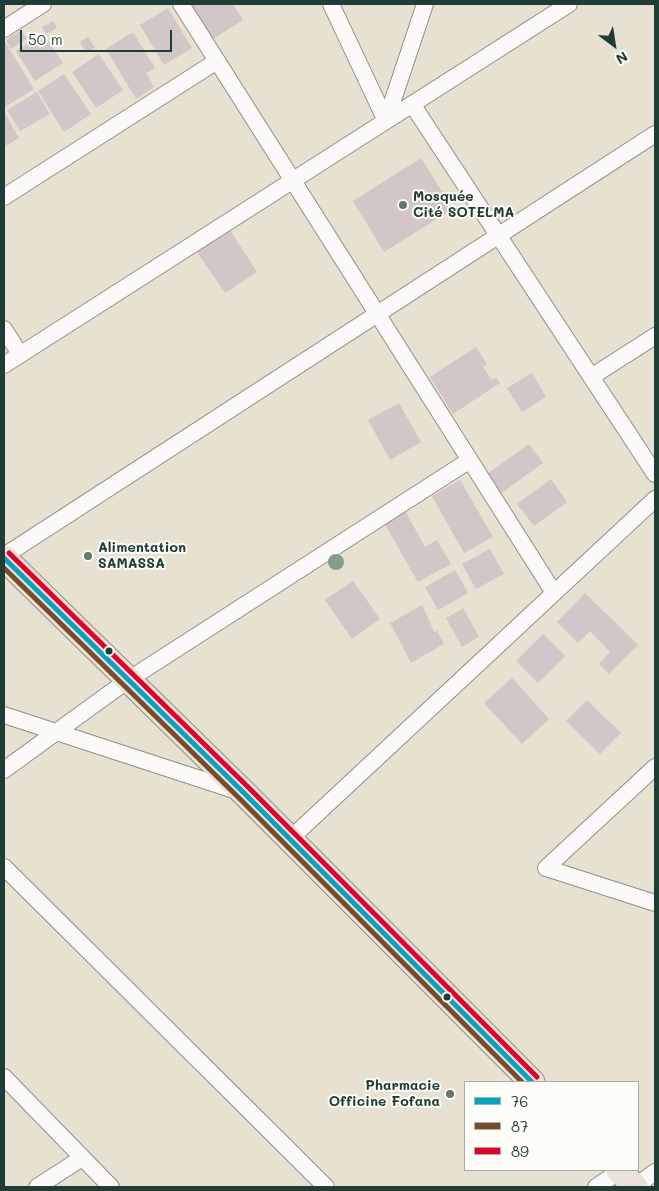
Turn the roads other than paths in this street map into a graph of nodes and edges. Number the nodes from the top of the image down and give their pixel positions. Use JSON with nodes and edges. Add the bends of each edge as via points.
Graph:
{"nodes":[{"id":1,"x":43,"y":4,"type":"edge"},
{"id":2,"x":180,"y":4,"type":"edge"},
{"id":3,"x":331,"y":4,"type":"edge"},
{"id":4,"x":425,"y":4,"type":"edge"},
{"id":5,"x":569,"y":4,"type":"edge"},
{"id":6,"x":4,"y":29,"type":"edge"},
{"id":7,"x":217,"y":61,"type":"junction"},
{"id":8,"x":412,"y":104,"type":"junction"},
{"id":9,"x":386,"y":121,"type":"junction"},
{"id":10,"x":655,"y":134,"type":"edge"},
{"id":11,"x":293,"y":180,"type":"junction"},
{"id":12,"x":4,"y":197,"type":"edge"},
{"id":13,"x":498,"y":236,"type":"junction"},
{"id":14,"x":377,"y":314,"type":"junction"},
{"id":15,"x":4,"y":329,"type":"edge"},
{"id":16,"x":655,"y":336,"type":"edge"},
{"id":17,"x":20,"y":354,"type":"junction"},
{"id":18,"x":4,"y":364,"type":"edge"},
{"id":19,"x":591,"y":377,"type":"junction"},
{"id":20,"x":470,"y":460,"type":"junction"},
{"id":21,"x":655,"y":474,"type":"edge"},
{"id":22,"x":655,"y":499,"type":"edge"},
{"id":23,"x":6,"y":565,"type":"edge"},
{"id":24,"x":554,"y":593,"type":"junction"},
{"id":25,"x":128,"y":680,"type":"junction"},
{"id":26,"x":4,"y":715,"type":"edge"},
{"id":27,"x":57,"y":732,"type":"junction"},
{"id":28,"x":655,"y":767,"type":"edge"},
{"id":29,"x":4,"y":770,"type":"edge"},
{"id":30,"x":244,"y":793,"type":"junction"},
{"id":31,"x":290,"y":839,"type":"junction"},
{"id":32,"x":4,"y":868,"type":"edge"},
{"id":33,"x":655,"y":903,"type":"edge"},
{"id":34,"x":4,"y":1077,"type":"edge"},
{"id":35,"x":531,"y":1081,"type":"edge"},
{"id":36,"x":82,"y":1158,"type":"junction"},
{"id":37,"x":655,"y":1172,"type":"edge"},
{"id":38,"x":627,"y":1179,"type":"edge"},
{"id":39,"x":37,"y":1187,"type":"edge"},
{"id":40,"x":111,"y":1187,"type":"edge"},
{"id":41,"x":326,"y":1187,"type":"edge"},
{"id":42,"x":596,"y":1187,"type":"edge"}],
"edges":[{"from":1,"to":6,"type":"street"},
{"from":2,"to":7,"type":"street"},
{"from":3,"to":9,"type":"street"},
{"from":4,"to":9,"type":"street"},
{"from":5,"to":8,"type":"street"},
{"from":7,"to":11,"type":"street"},
{"from":7,"to":12,"type":"street"},
{"from":8,"to":9,"type":"street"},
{"from":8,"to":13,"type":"street"},
{"from":9,"to":11,"type":"street"},
{"from":10,"to":13,"type":"street"},
{"from":11,"to":14,"type":"street"},
{"from":11,"to":17,"type":"street"},
{"from":13,"to":14,"type":"street"},
{"from":13,"to":19,"type":"street"},
{"from":14,"to":20,"type":"street"},
{"from":14,"to":23,"type":"street"},
{"from":15,"to":17,"type":"street"},
{"from":16,"to":19,"type":"street"},
{"from":17,"to":18,"type":"street"},
{"from":19,"to":21,"type":"street"},
{"from":20,"to":24,"type":"street"},
{"from":20,"to":25,"type":"street"},
{"from":22,"to":24,"type":"street"},
{"from":23,"to":25,"type":"main road"},
{"from":24,"to":31,"type":"street"},
{"from":25,"to":27,"type":"street"},
{"from":25,"to":30,"type":"main road"},
{"from":26,"to":27,"type":"street"},
{"from":27,"to":29,"type":"street"},
{"from":27,"to":30,"type":"street"},
{"from":28,"to":33,"type":"street","via":[[546,868]]},
{"from":30,"to":31,"type":"main road"},
{"from":31,"to":35,"type":"main road"},
{"from":32,"to":41,"type":"street"},
{"from":34,"to":36,"type":"street"},
{"from":36,"to":39,"type":"street"},
{"from":36,"to":40,"type":"street"},
{"from":37,"to":38,"type":"street"},
{"from":38,"to":42,"type":"street"}]}
